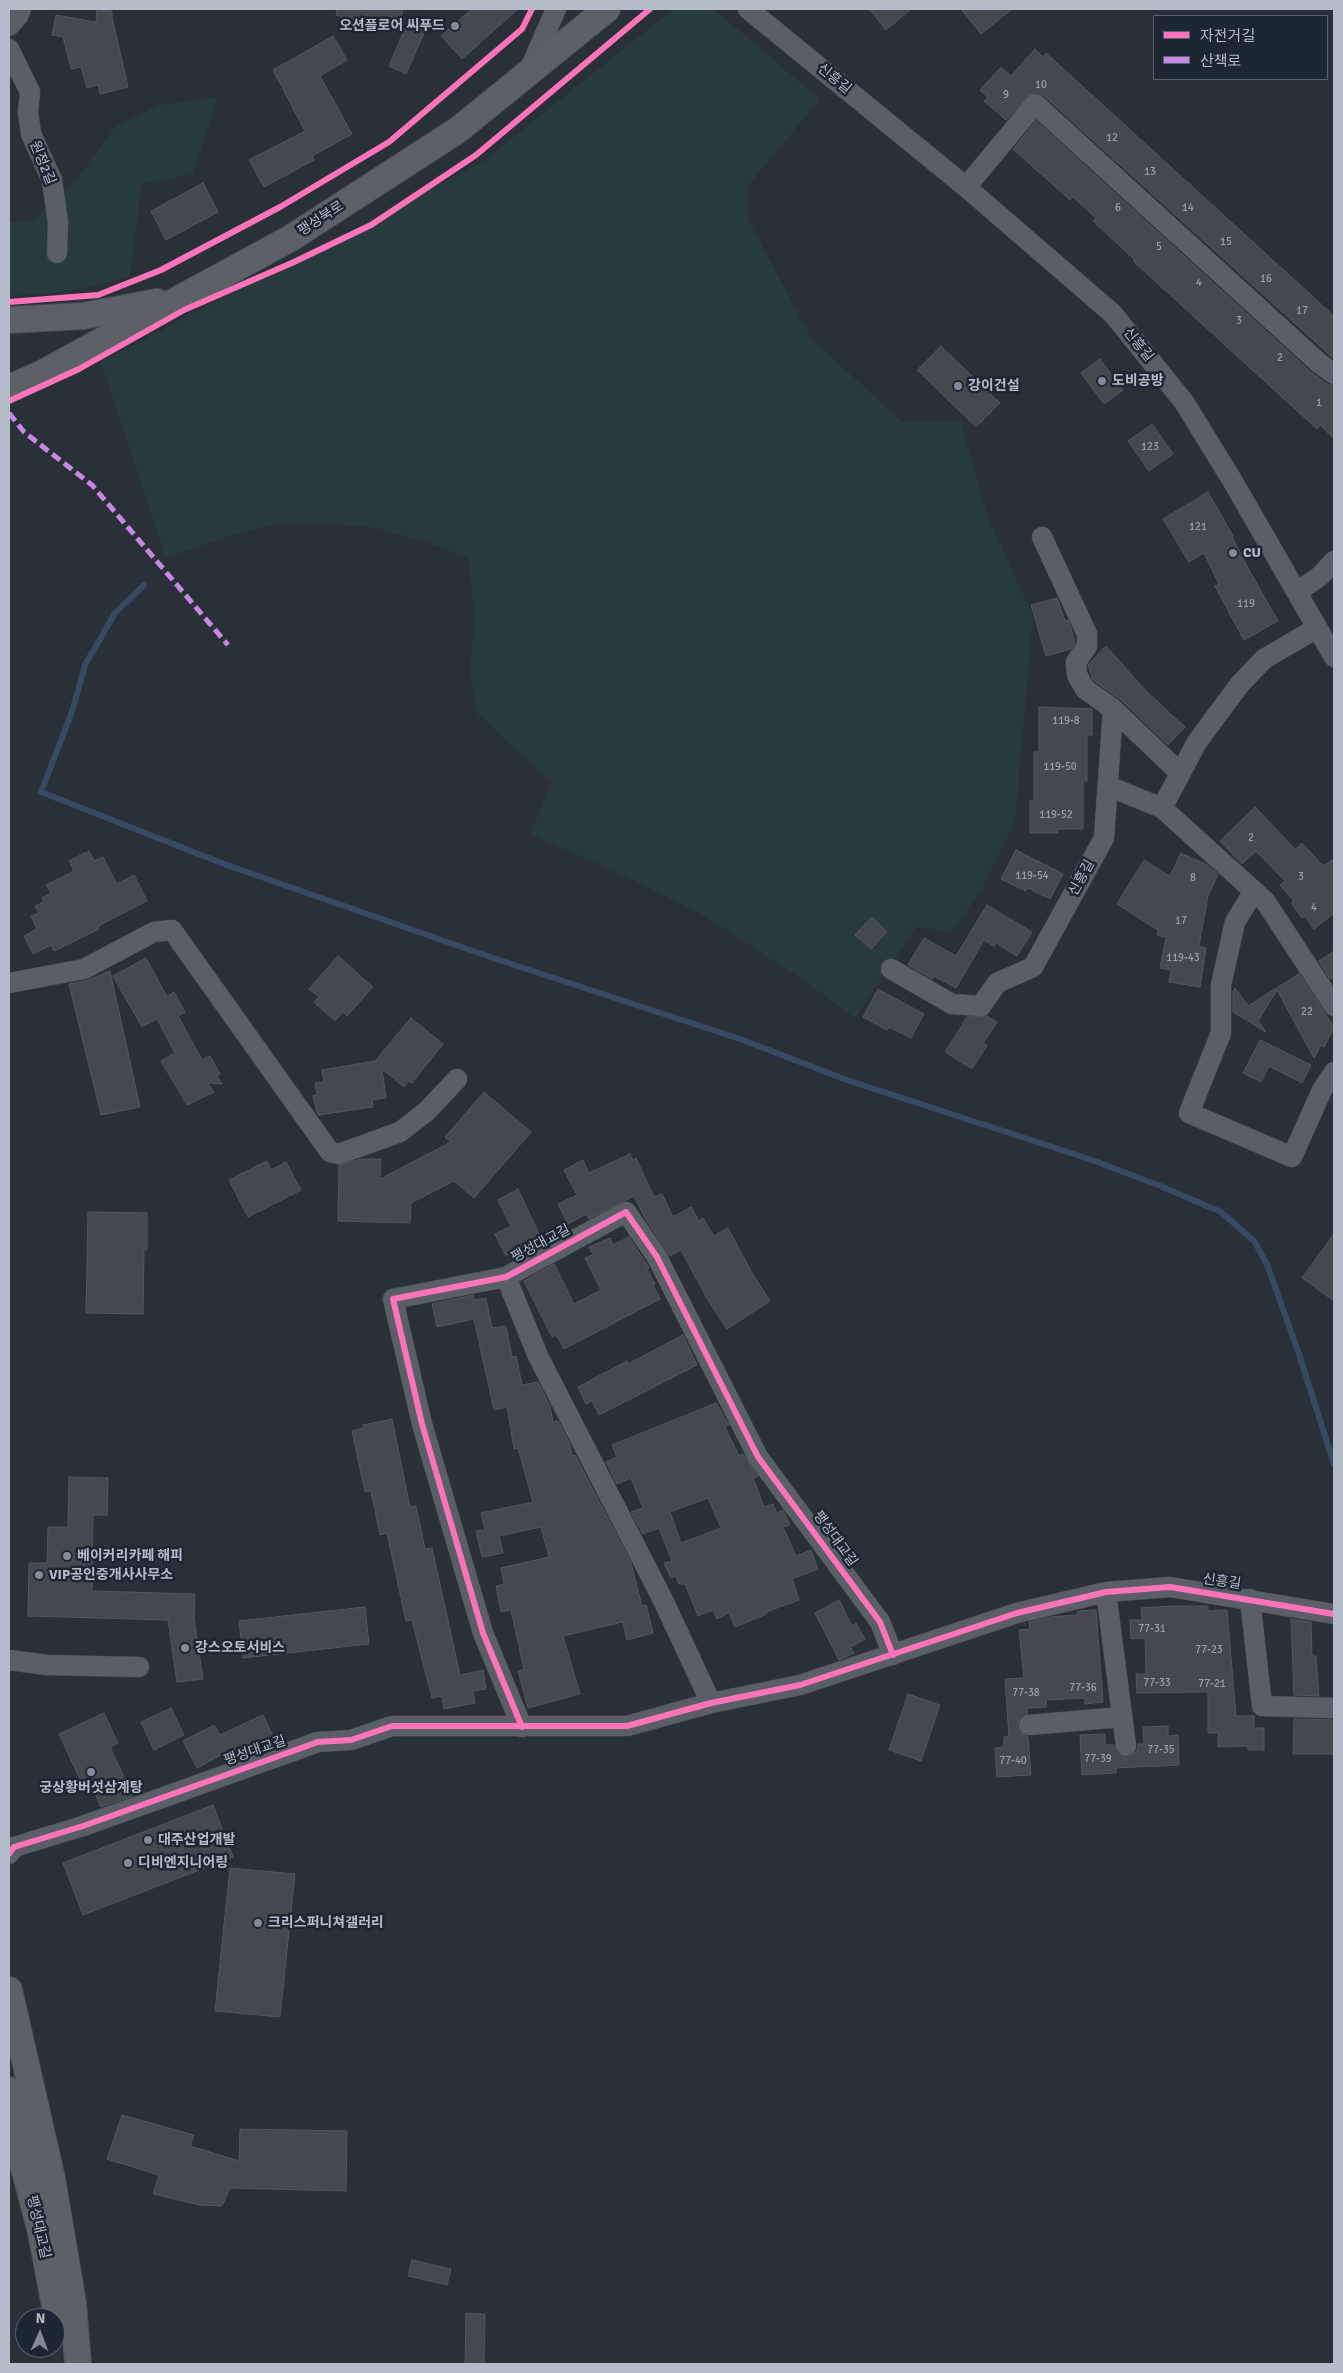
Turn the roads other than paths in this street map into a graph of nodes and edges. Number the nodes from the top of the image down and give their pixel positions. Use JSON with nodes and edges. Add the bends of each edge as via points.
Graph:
{"nodes":[{"id":1,"x":21,"y":9,"type":"edge"},
{"id":2,"x":556,"y":9,"type":"edge"},
{"id":3,"x":607,"y":9,"type":"edge"},
{"id":4,"x":748,"y":9,"type":"edge"},
{"id":5,"x":9,"y":26,"type":"edge"},
{"id":6,"x":9,"y":49,"type":"edge"},
{"id":7,"x":529,"y":71,"type":"junction"},
{"id":8,"x":966,"y":187,"type":"junction"},
{"id":9,"x":57,"y":252,"type":"dead end"},
{"id":10,"x":182,"y":297,"type":"junction"},
{"id":11,"x":9,"y":320,"type":"edge"},
{"id":12,"x":1334,"y":374,"type":"edge"},
{"id":13,"x":9,"y":388,"type":"edge"},
{"id":14,"x":1042,"y":537,"type":"dead end"},
{"id":15,"x":1334,"y":561,"type":"edge"},
{"id":16,"x":1297,"y":592,"type":"junction"},
{"id":17,"x":1316,"y":628,"type":"junction"},
{"id":18,"x":1334,"y":657,"type":"edge"},
{"id":19,"x":1112,"y":708,"type":"junction"},
{"id":20,"x":1180,"y":773,"type":"junction"},
{"id":21,"x":1108,"y":786,"type":"junction"},
{"id":22,"x":1162,"y":808,"type":"junction"},
{"id":23,"x":1254,"y":891,"type":"junction"},
{"id":24,"x":891,"y":969,"type":"dead end"},
{"id":25,"x":9,"y":983,"type":"edge"},
{"id":26,"x":1334,"y":1006,"type":"edge"},
{"id":27,"x":1334,"y":1072,"type":"edge"},
{"id":28,"x":457,"y":1079,"type":"dead end"},
{"id":29,"x":506,"y":1277,"type":"junction"},
{"id":30,"x":1106,"y":1592,"type":"junction"},
{"id":31,"x":1250,"y":1598,"type":"junction"},
{"id":32,"x":1334,"y":1614,"type":"edge"},
{"id":33,"x":893,"y":1656,"type":"junction"},
{"id":34,"x":9,"y":1660,"type":"edge"},
{"id":35,"x":139,"y":1666,"type":"dead end"},
{"id":36,"x":711,"y":1702,"type":"junction"},
{"id":37,"x":1334,"y":1708,"type":"edge"},
{"id":38,"x":1122,"y":1716,"type":"junction"},
{"id":39,"x":1029,"y":1724,"type":"dead end"},
{"id":40,"x":522,"y":1727,"type":"junction"},
{"id":41,"x":1126,"y":1746,"type":"dead end"},
{"id":42,"x":9,"y":1854,"type":"edge"},
{"id":43,"x":9,"y":1990,"type":"edge"},
{"id":44,"x":9,"y":2090,"type":"edge"},
{"id":45,"x":39,"y":2125,"type":"junction"},
{"id":46,"x":12,"y":2130,"type":"edge"},
{"id":47,"x":60,"y":2364,"type":"edge"},
{"id":48,"x":78,"y":2364,"type":"edge"}],
"edges":[{"from":1,"to":5,"type":"street"},
{"from":2,"to":7,"type":"street"},
{"from":3,"to":7,"type":"main road","name":"팽성북로"},
{"from":4,"to":8,"type":"street","name":"신흥길"},
{"from":6,"to":9,"type":"street","name":"원정2길","via":[[30,92],[31,134],[52,180],[58,223]]},
{"from":7,"to":10,"type":"main road","name":"팽성북로","via":[[458,130],[292,238]]},
{"from":8,"to":12,"type":"street","via":[[1035,104]]},
{"from":8,"to":16,"type":"street","name":"신흥길","via":[[1113,314],[1184,402]]},
{"from":10,"to":11,"type":"main road","via":[[84,316]]},
{"from":10,"to":13,"type":"main road","name":"팽성북로","via":[[41,374]]},
{"from":14,"to":19,"type":"street","via":[[1087,634],[1087,646],[1076,662],[1077,675],[1085,688]]},
{"from":15,"to":16,"type":"street","via":[[1320,576]]},
{"from":16,"to":17,"type":"street","name":"신흥길"},
{"from":17,"to":18,"type":"street","name":"신흥길"},
{"from":17,"to":20,"type":"street","via":[[1264,659],[1240,684],[1197,742]]},
{"from":19,"to":20,"type":"street"},
{"from":19,"to":21,"type":"street","name":"신흥길"},
{"from":20,"to":22,"type":"street"},
{"from":21,"to":22,"type":"street"},
{"from":21,"to":24,"type":"street","name":"신흥길","via":[[1104,838],[1032,967],[997,983],[982,1006],[952,1004]]},
{"from":22,"to":23,"type":"street"},
{"from":23,"to":26,"type":"street","via":[[1265,901]]},
{"from":23,"to":27,"type":"street","via":[[1235,922],[1221,985],[1221,1033],[1189,1113],[1292,1157],[1322,1090]]},
{"from":25,"to":28,"type":"street","via":[[84,969],[154,932],[172,930],[330,1152],[340,1154],[400,1132],[427,1111]]},
{"from":29,"to":33,"type":"street","name":"팽성대교길","via":[[626,1212],[657,1257],[758,1457],[880,1622]]},
{"from":29,"to":36,"type":"street","name":"팽성대교길","via":[[538,1356],[663,1600]]},
{"from":29,"to":40,"type":"street","name":"팽성대교길","via":[[393,1299],[422,1424],[483,1633]]},
{"from":30,"to":31,"type":"street","name":"신흥길","via":[[1170,1587]]},
{"from":30,"to":33,"type":"street","name":"팽성대교길","via":[[1016,1613]]},
{"from":30,"to":38,"type":"street"},
{"from":31,"to":32,"type":"street","name":"신흥길"},
{"from":31,"to":37,"type":"street","via":[[1262,1706]]},
{"from":33,"to":36,"type":"street","name":"팽성대교길","via":[[800,1685]]},
{"from":34,"to":35,"type":"street","via":[[47,1665]]},
{"from":36,"to":40,"type":"street","name":"팽성대교길","via":[[627,1726]]},
{"from":38,"to":39,"type":"street"},
{"from":38,"to":41,"type":"street"},
{"from":40,"to":42,"type":"street","name":"팽성대교길","via":[[392,1726],[351,1740],[318,1742],[83,1826],[14,1847]]},
{"from":43,"to":45,"type":"main road"},
{"from":44,"to":46,"type":"main road","name":"팽성대교길"},
{"from":45,"to":46,"type":"street"},
{"from":45,"to":48,"type":"main road","via":[[52,2179],[71,2293]]},
{"from":46,"to":47,"type":"main road","name":"팽성대교길","via":[[41,2232],[57,2316]]}]}
